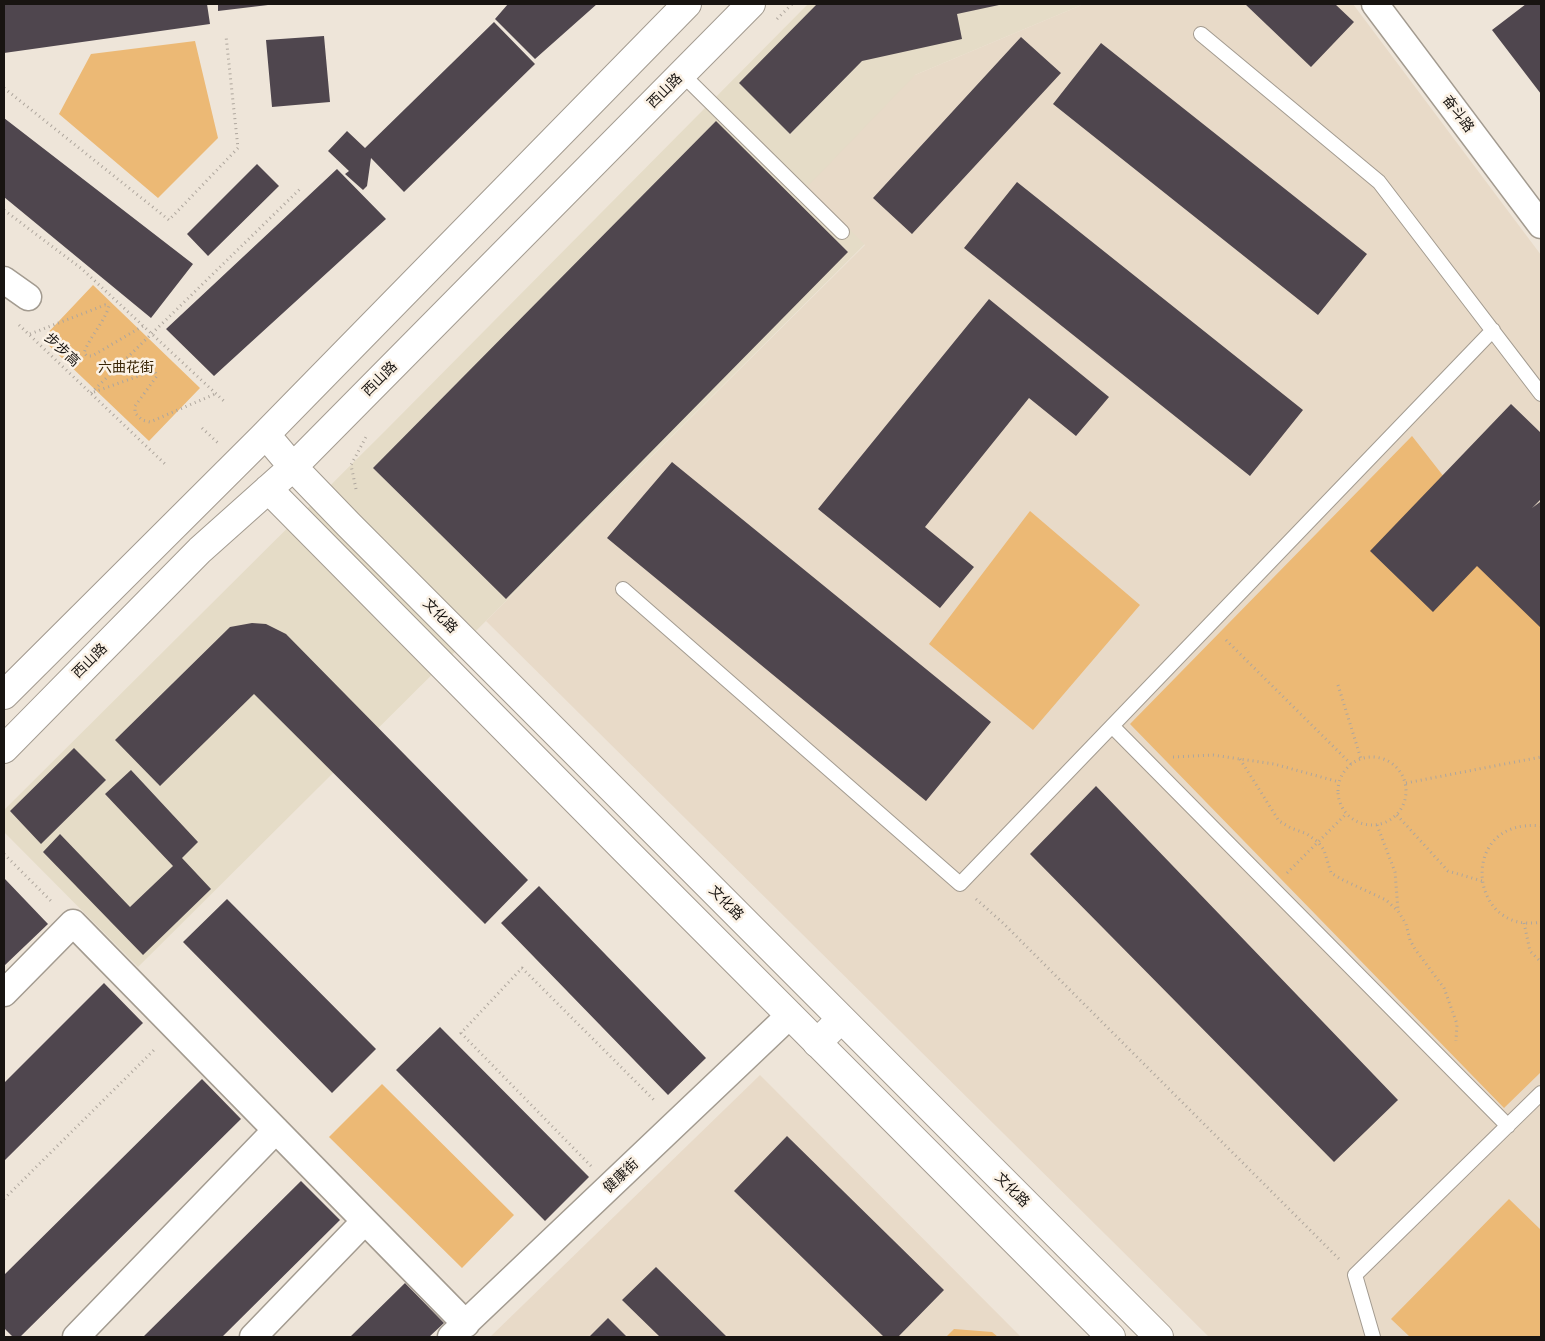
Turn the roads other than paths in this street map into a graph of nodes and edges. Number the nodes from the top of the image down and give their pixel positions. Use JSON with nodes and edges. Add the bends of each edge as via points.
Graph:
{"nodes":[{"id":1,"x":687,"y":4,"type":"edge"},
{"id":2,"x":751,"y":4,"type":"edge"},
{"id":3,"x":1375,"y":4,"type":"edge"},
{"id":4,"x":1201,"y":34,"type":"dead end"},
{"id":5,"x":682,"y":74,"type":"junction"},
{"id":6,"x":1541,"y":225,"type":"edge"},
{"id":7,"x":842,"y":232,"type":"dead end"},
{"id":8,"x":4,"y":280,"type":"edge"},
{"id":9,"x":28,"y":297,"type":"dead end"},
{"id":10,"x":1492,"y":330,"type":"junction"},
{"id":11,"x":1541,"y":394,"type":"edge"},
{"id":12,"x":264,"y":437,"type":"junction"},
{"id":13,"x":293,"y":468,"type":"junction"},
{"id":14,"x":268,"y":489,"type":"junction"},
{"id":15,"x":623,"y":588,"type":"dead end"},
{"id":16,"x":4,"y":695,"type":"edge"},
{"id":17,"x":1112,"y":726,"type":"junction"},
{"id":18,"x":4,"y":749,"type":"edge"},
{"id":19,"x":4,"y":993,"type":"edge"},
{"id":20,"x":790,"y":1015,"type":"junction"},
{"id":21,"x":841,"y":1019,"type":"junction"},
{"id":22,"x":817,"y":1043,"type":"junction"},
{"id":23,"x":1541,"y":1094,"type":"edge"},
{"id":24,"x":1508,"y":1126,"type":"junction"},
{"id":25,"x":276,"y":1130,"type":"junction"},
{"id":26,"x":365,"y":1221,"type":"junction"},
{"id":27,"x":459,"y":1330,"type":"edge"},
{"id":28,"x":1373,"y":1336,"type":"edge"},
{"id":29,"x":76,"y":1337,"type":"edge"},
{"id":30,"x":253,"y":1337,"type":"edge"},
{"id":31,"x":1111,"y":1337,"type":"edge"},
{"id":32,"x":1159,"y":1337,"type":"edge"}],
"edges":[{"from":1,"to":12,"type":"main road"},
{"from":2,"to":5,"type":"main road","name":"西山路"},
{"from":3,"to":6,"type":"street","name":"奋斗路"},
{"from":4,"to":10,"type":"lane","via":[[1379,182]]},
{"from":5,"to":7,"type":"lane"},
{"from":5,"to":13,"type":"main road","name":"西山路"},
{"from":8,"to":9,"type":"street"},
{"from":10,"to":11,"type":"lane"},
{"from":10,"to":17,"type":"lane"},
{"from":12,"to":13,"type":"main road","name":"文化路"},
{"from":12,"to":14,"type":"main road"},
{"from":12,"to":16,"type":"main road"},
{"from":13,"to":14,"type":"main road","name":"西山路"},
{"from":13,"to":21,"type":"main road","name":"文化路"},
{"from":14,"to":18,"type":"main road","name":"西山路","via":[[200,550]]},
{"from":14,"to":20,"type":"main road"},
{"from":15,"to":17,"type":"lane","via":[[960,884]]},
{"from":17,"to":24,"type":"lane"},
{"from":19,"to":25,"type":"street","via":[[73,923]]},
{"from":20,"to":22,"type":"main road"},
{"from":20,"to":27,"type":"street","name":"健康街"},
{"from":21,"to":22,"type":"main road"},
{"from":21,"to":32,"type":"main road","name":"文化路"},
{"from":22,"to":31,"type":"main road"},
{"from":23,"to":24,"type":"lane"},
{"from":24,"to":28,"type":"lane","via":[[1356,1275]]},
{"from":25,"to":26,"type":"street"},
{"from":25,"to":29,"type":"street"},
{"from":26,"to":27,"type":"street"},
{"from":26,"to":30,"type":"street"}]}
